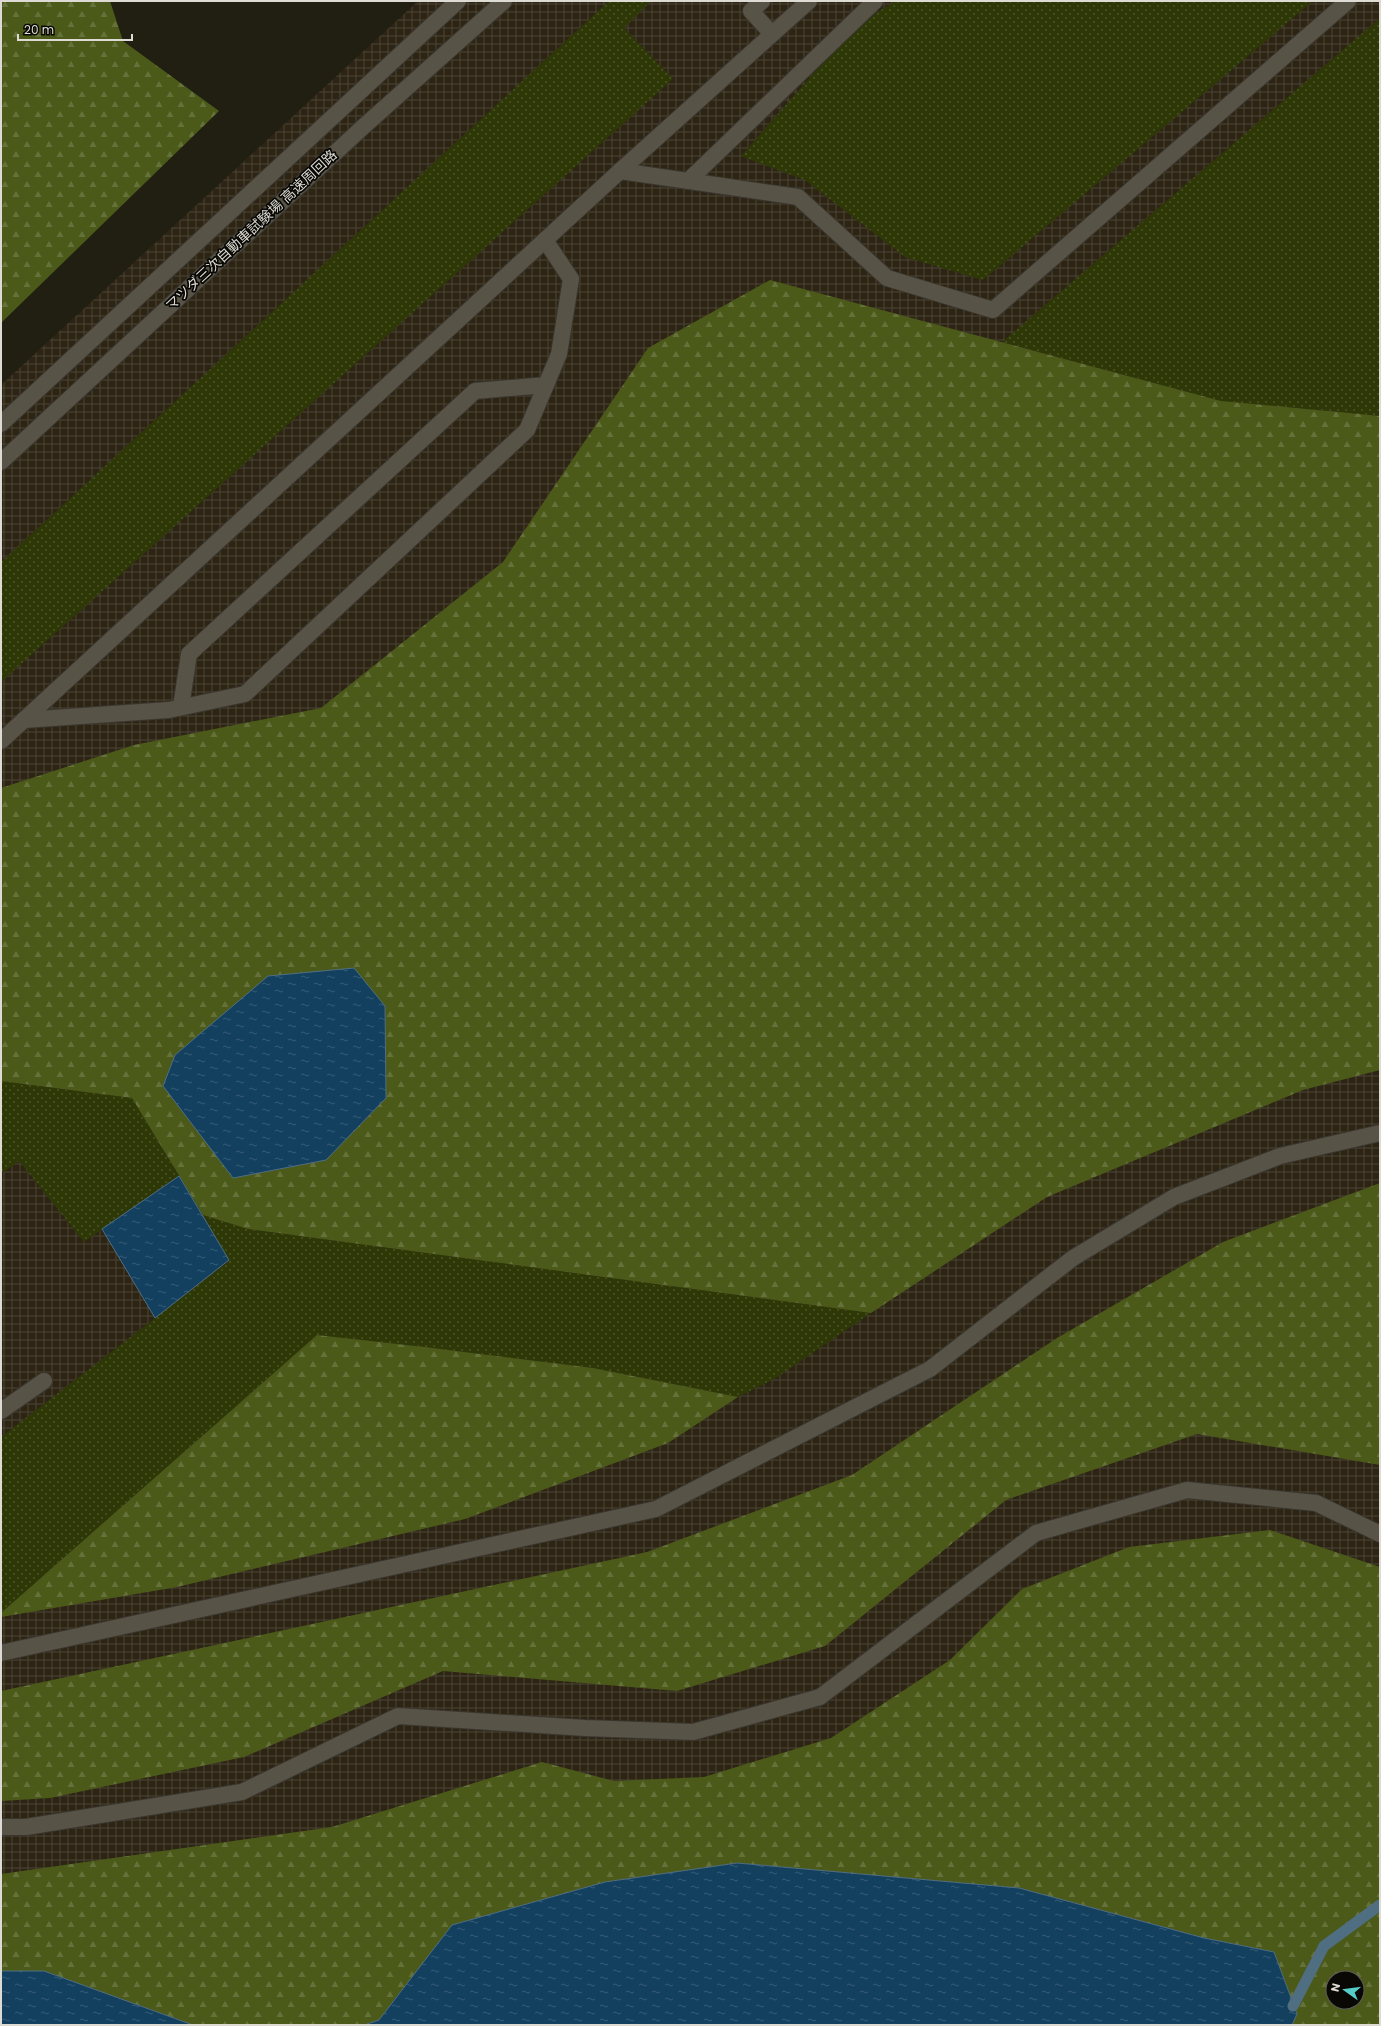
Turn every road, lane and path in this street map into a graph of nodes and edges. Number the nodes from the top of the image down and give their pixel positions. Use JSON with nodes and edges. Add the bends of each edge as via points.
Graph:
{"nodes":[{"id":1,"x":458,"y":1,"type":"edge"},
{"id":2,"x":504,"y":1,"type":"edge"},
{"id":3,"x":808,"y":1,"type":"edge"},
{"id":4,"x":875,"y":1,"type":"edge"},
{"id":5,"x":1348,"y":1,"type":"edge"},
{"id":6,"x":752,"y":4,"type":"edge"},
{"id":7,"x":772,"y":34,"type":"junction"},
{"id":8,"x":620,"y":171,"type":"junction"},
{"id":9,"x":688,"y":181,"type":"junction"},
{"id":10,"x":545,"y":240,"type":"junction"},
{"id":11,"x":546,"y":385,"type":"junction"},
{"id":12,"x":1,"y":424,"type":"edge"},
{"id":13,"x":1,"y":462,"type":"edge"},
{"id":14,"x":181,"y":707,"type":"junction"},
{"id":15,"x":24,"y":720,"type":"junction"},
{"id":16,"x":1,"y":741,"type":"edge"},
{"id":17,"x":1380,"y":1133,"type":"edge"},
{"id":18,"x":44,"y":1381,"type":"dead end"},
{"id":19,"x":1,"y":1411,"type":"edge"},
{"id":20,"x":1380,"y":1534,"type":"edge"},
{"id":21,"x":1,"y":1653,"type":"edge"},
{"id":22,"x":1,"y":1827,"type":"edge"}],
"edges":[{"from":1,"to":12,"type":"lane"},
{"from":2,"to":13,"type":"lane","name":"マツダ三次自動車試験場 高速周回路","via":[[363,127]]},
{"from":3,"to":7,"type":"lane"},
{"from":4,"to":9,"type":"lane"},
{"from":5,"to":9,"type":"lane","via":[[993,310],[887,278],[798,197]]},
{"from":6,"to":7,"type":"lane"},
{"from":7,"to":8,"type":"lane"},
{"from":8,"to":9,"type":"lane"},
{"from":8,"to":10,"type":"lane"},
{"from":10,"to":11,"type":"lane","via":[[571,279],[559,354]]},
{"from":10,"to":15,"type":"lane"},
{"from":11,"to":14,"type":"lane","via":[[528,430],[244,694]]},
{"from":11,"to":14,"type":"lane","via":[[475,391],[189,654]]},
{"from":14,"to":15,"type":"lane"},
{"from":15,"to":16,"type":"lane"},
{"from":17,"to":21,"type":"lane","via":[[1280,1156],[1174,1197],[1073,1258],[930,1369],[656,1509]]},
{"from":18,"to":19,"type":"lane"},
{"from":20,"to":22,"type":"lane","via":[[1316,1503],[1187,1490],[1036,1533],[820,1697],[693,1732],[398,1716],[242,1792],[26,1827]]}]}
